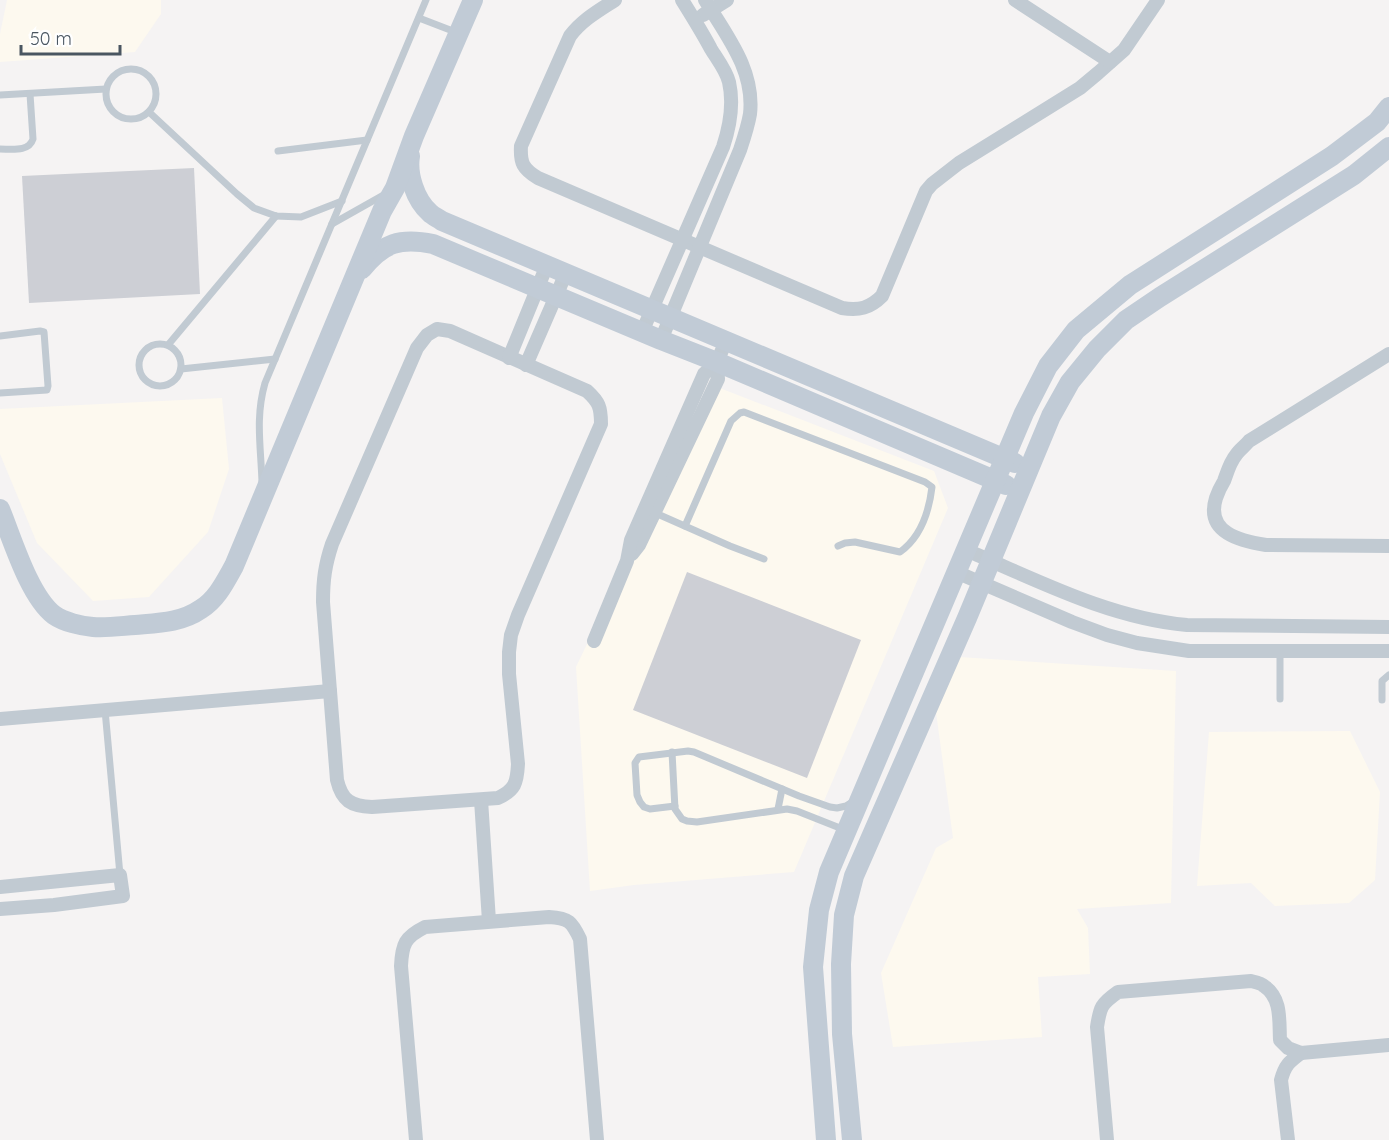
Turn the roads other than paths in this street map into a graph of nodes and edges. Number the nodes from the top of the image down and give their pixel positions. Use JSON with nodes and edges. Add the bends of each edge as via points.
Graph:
{"nodes":[{"id":1,"x":426,"y":0,"type":"edge"},
{"id":2,"x":472,"y":0,"type":"edge"},
{"id":3,"x":615,"y":0,"type":"edge"},
{"id":4,"x":682,"y":0,"type":"edge"},
{"id":5,"x":727,"y":0,"type":"edge"},
{"id":6,"x":1014,"y":0,"type":"edge"},
{"id":7,"x":1158,"y":0,"type":"edge"},
{"id":8,"x":708,"y":5,"type":"edge"},
{"id":9,"x":418,"y":18,"type":"junction"},
{"id":10,"x":694,"y":20,"type":"junction"},
{"id":11,"x":458,"y":34,"type":"junction"},
{"id":12,"x":1110,"y":62,"type":"junction"},
{"id":13,"x":105,"y":89,"type":"junction"},
{"id":14,"x":30,"y":94,"type":"junction"},
{"id":15,"x":0,"y":95,"type":"edge"},
{"id":16,"x":1389,"y":108,"type":"edge"},
{"id":17,"x":149,"y":112,"type":"junction"},
{"id":18,"x":414,"y":136,"type":"junction"},
{"id":19,"x":367,"y":140,"type":"junction"},
{"id":20,"x":1389,"y":147,"type":"edge"},
{"id":21,"x":0,"y":149,"type":"edge"},
{"id":22,"x":278,"y":151,"type":"dead end"},
{"id":23,"x":395,"y":188,"type":"junction"},
{"id":24,"x":342,"y":201,"type":"junction"},
{"id":25,"x":276,"y":216,"type":"junction"},
{"id":26,"x":332,"y":224,"type":"junction"},
{"id":27,"x":682,"y":239,"type":"junction"},
{"id":28,"x":700,"y":247,"type":"junction"},
{"id":29,"x":547,"y":265,"type":"junction"},
{"id":30,"x":566,"y":273,"type":"junction"},
{"id":31,"x":353,"y":281,"type":"junction"},
{"id":32,"x":537,"y":288,"type":"junction"},
{"id":33,"x":556,"y":296,"type":"junction"},
{"id":34,"x":651,"y":309,"type":"junction"},
{"id":35,"x":670,"y":317,"type":"junction"},
{"id":36,"x":642,"y":332,"type":"junction"},
{"id":37,"x":0,"y":336,"type":"edge"},
{"id":38,"x":661,"y":340,"type":"junction"},
{"id":39,"x":726,"y":341,"type":"junction"},
{"id":40,"x":168,"y":345,"type":"junction"},
{"id":41,"x":1389,"y":354,"type":"edge"},
{"id":42,"x":509,"y":358,"type":"junction"},
{"id":43,"x":275,"y":359,"type":"junction"},
{"id":44,"x":717,"y":362,"type":"junction"},
{"id":45,"x":526,"y":365,"type":"junction"},
{"id":46,"x":181,"y":369,"type":"junction"},
{"id":47,"x":0,"y":393,"type":"edge"},
{"id":48,"x":1004,"y":459,"type":"junction"},
{"id":49,"x":1029,"y":469,"type":"junction"},
{"id":50,"x":995,"y":480,"type":"junction"},
{"id":51,"x":1020,"y":491,"type":"junction"},
{"id":52,"x":262,"y":499,"type":"junction"},
{"id":53,"x":0,"y":509,"type":"edge"},
{"id":54,"x":650,"y":511,"type":"junction"},
{"id":55,"x":685,"y":526,"type":"junction"},
{"id":56,"x":838,"y":546,"type":"dead end"},
{"id":57,"x":1389,"y":546,"type":"edge"},
{"id":58,"x":966,"y":550,"type":"junction"},
{"id":59,"x":764,"y":559,"type":"dead end"},
{"id":60,"x":991,"y":560,"type":"junction"},
{"id":61,"x":956,"y":572,"type":"junction"},
{"id":62,"x":981,"y":583,"type":"junction"},
{"id":63,"x":1389,"y":627,"type":"edge"},
{"id":64,"x":594,"y":640,"type":"dead end"},
{"id":65,"x":1280,"y":650,"type":"junction"},
{"id":66,"x":1389,"y":651,"type":"edge"},
{"id":67,"x":1389,"y":675,"type":"edge"},
{"id":68,"x":330,"y":691,"type":"junction"},
{"id":69,"x":1280,"y":699,"type":"dead end"},
{"id":70,"x":1382,"y":700,"type":"dead end"},
{"id":71,"x":105,"y":710,"type":"junction"},
{"id":72,"x":0,"y":719,"type":"edge"},
{"id":73,"x":672,"y":752,"type":"junction"},
{"id":74,"x":782,"y":789,"type":"junction"},
{"id":75,"x":861,"y":796,"type":"junction"},
{"id":76,"x":480,"y":800,"type":"junction"},
{"id":77,"x":675,"y":806,"type":"junction"},
{"id":78,"x":778,"y":809,"type":"junction"},
{"id":79,"x":846,"y":831,"type":"junction"},
{"id":80,"x":120,"y":875,"type":"junction"},
{"id":81,"x":0,"y":887,"type":"edge"},
{"id":82,"x":0,"y":909,"type":"edge"},
{"id":83,"x":489,"y":921,"type":"junction"},
{"id":84,"x":1389,"y":1045,"type":"edge"},
{"id":85,"x":1301,"y":1053,"type":"junction"},
{"id":86,"x":416,"y":1140,"type":"edge"},
{"id":87,"x":597,"y":1140,"type":"edge"},
{"id":88,"x":826,"y":1140,"type":"edge"},
{"id":89,"x":852,"y":1140,"type":"edge"},
{"id":90,"x":1107,"y":1140,"type":"edge"},
{"id":91,"x":1288,"y":1140,"type":"edge"}],
"edges":[{"from":1,"to":9,"type":"lane"},
{"from":2,"to":11,"type":"street"},
{"from":3,"to":27,"type":"street","via":[[590,15],[570,36],[520,156],[528,172],[538,178]]},
{"from":4,"to":10,"type":"street"},
{"from":5,"to":8,"type":"street"},
{"from":6,"to":12,"type":"street"},
{"from":7,"to":12,"type":"street","via":[[1124,50]]},
{"from":8,"to":10,"type":"street"},
{"from":8,"to":28,"type":"street","via":[[746,71],[750,112],[740,150]]},
{"from":9,"to":11,"type":"lane"},
{"from":9,"to":19,"type":"lane"},
{"from":10,"to":27,"type":"street","via":[[721,64],[731,97],[723,147]]},
{"from":11,"to":18,"type":"street"},
{"from":12,"to":28,"type":"street","via":[[1080,88],[932,184],[882,297],[866,308],[842,308]]},
{"from":13,"to":14,"type":"lane"},
{"from":13,"to":17,"type":"lane","via":[[108,105],[119,116],[134,119]]},
{"from":13,"to":17,"type":"lane","via":[[119,71],[142,71],[154,82],[156,90]]},
{"from":14,"to":15,"type":"lane"},
{"from":14,"to":21,"type":"lane","via":[[31,144]]},
{"from":16,"to":48,"type":"street","via":[[1332,156],[1130,285],[1076,330],[1048,366]]},
{"from":17,"to":25,"type":"lane","via":[[254,208]]},
{"from":18,"to":23,"type":"street"},
{"from":18,"to":29,"type":"street","via":[[411,178],[429,212]]},
{"from":19,"to":22,"type":"lane"},
{"from":19,"to":24,"type":"lane"},
{"from":20,"to":49,"type":"street","via":[[1354,175],[1126,320],[1070,382]]},
{"from":23,"to":26,"type":"lane"},
{"from":23,"to":31,"type":"street"},
{"from":24,"to":25,"type":"lane","via":[[301,217]]},
{"from":24,"to":26,"type":"lane"},
{"from":25,"to":40,"type":"lane"},
{"from":26,"to":43,"type":"lane"},
{"from":27,"to":28,"type":"street"},
{"from":27,"to":34,"type":"street"},
{"from":28,"to":35,"type":"street"},
{"from":29,"to":30,"type":"street"},
{"from":29,"to":32,"type":"street"},
{"from":30,"to":33,"type":"street"},
{"from":30,"to":34,"type":"street"},
{"from":31,"to":32,"type":"street","via":[[382,249],[417,241],[433,244]]},
{"from":31,"to":52,"type":"street"},
{"from":32,"to":33,"type":"street"},
{"from":32,"to":42,"type":"street"},
{"from":33,"to":36,"type":"street"},
{"from":33,"to":45,"type":"street"},
{"from":34,"to":35,"type":"street"},
{"from":34,"to":36,"type":"street"},
{"from":35,"to":38,"type":"street"},
{"from":35,"to":39,"type":"street"},
{"from":36,"to":38,"type":"street"},
{"from":37,"to":47,"type":"lane","via":[[44,332],[48,386],[47,390]]},
{"from":38,"to":44,"type":"street"},
{"from":39,"to":44,"type":"street"},
{"from":39,"to":48,"type":"street"},
{"from":40,"to":46,"type":"lane","via":[[179,355]]},
{"from":40,"to":46,"type":"lane","via":[[148,348],[140,360],[142,374],[160,386],[173,381]]},
{"from":41,"to":57,"type":"street","via":[[1249,441],[1234,456],[1215,499],[1214,512],[1223,530],[1247,542]]},
{"from":42,"to":45,"type":"street"},
{"from":42,"to":68,"type":"street","via":[[450,331],[437,329],[417,348],[326,563],[323,602]]},
{"from":43,"to":46,"type":"lane"},
{"from":43,"to":52,"type":"lane","via":[[259,414]]},
{"from":44,"to":50,"type":"street"},
{"from":44,"to":54,"type":"street","via":[[704,374]]},
{"from":45,"to":76,"type":"street","via":[[586,391],[597,401],[601,424],[511,635],[508,674],[518,778],[508,793]]},
{"from":48,"to":49,"type":"street"},
{"from":48,"to":50,"type":"street"},
{"from":49,"to":51,"type":"street"},
{"from":50,"to":51,"type":"street"},
{"from":50,"to":58,"type":"street"},
{"from":51,"to":60,"type":"street"},
{"from":52,"to":53,"type":"street","via":[[234,566],[212,601],[171,621],[113,627],[75,623],[55,616],[41,602]]},
{"from":54,"to":55,"type":"lane"},
{"from":54,"to":64,"type":"street","via":[[631,540],[627,561]]},
{"from":55,"to":56,"type":"lane","via":[[731,421],[744,412],[932,487],[922,527],[900,552],[855,542]]},
{"from":55,"to":59,"type":"lane"},
{"from":58,"to":60,"type":"street"},
{"from":58,"to":61,"type":"street"},
{"from":60,"to":62,"type":"street"},
{"from":60,"to":63,"type":"street","via":[[1093,603],[1163,623]]},
{"from":61,"to":62,"type":"street"},
{"from":61,"to":75,"type":"street"},
{"from":62,"to":65,"type":"street","via":[[1137,643],[1189,651]]},
{"from":62,"to":89,"type":"street","via":[[854,876],[844,915],[842,1034]]},
{"from":65,"to":66,"type":"street"},
{"from":65,"to":69,"type":"lane"},
{"from":67,"to":70,"type":"lane","via":[[1382,681]]},
{"from":68,"to":71,"type":"street"},
{"from":68,"to":76,"type":"street","via":[[337,780],[346,799],[362,807]]},
{"from":71,"to":72,"type":"street"},
{"from":71,"to":80,"type":"lane"},
{"from":73,"to":74,"type":"lane","via":[[693,752]]},
{"from":73,"to":77,"type":"lane"},
{"from":73,"to":77,"type":"lane","via":[[641,756],[635,764],[637,795],[644,807]]},
{"from":74,"to":75,"type":"lane","via":[[837,808]]},
{"from":74,"to":78,"type":"lane"},
{"from":75,"to":79,"type":"street"},
{"from":76,"to":83,"type":"street"},
{"from":77,"to":78,"type":"lane","via":[[682,819],[697,822]]},
{"from":78,"to":79,"type":"lane","via":[[797,811]]},
{"from":79,"to":88,"type":"street","via":[[819,910],[813,967]]},
{"from":80,"to":81,"type":"street"},
{"from":80,"to":82,"type":"street","via":[[123,896]]},
{"from":83,"to":86,"type":"street","via":[[425,927],[407,939],[402,953]]},
{"from":83,"to":87,"type":"street","via":[[560,917],[574,926],[580,939]]},
{"from":84,"to":85,"type":"street"},
{"from":85,"to":90,"type":"street","via":[[1280,1040],[1278,1003],[1264,986],[1251,981],[1118,992],[1105,1001],[1097,1027]]},
{"from":85,"to":91,"type":"street","via":[[1289,1062],[1281,1080]]}]}
